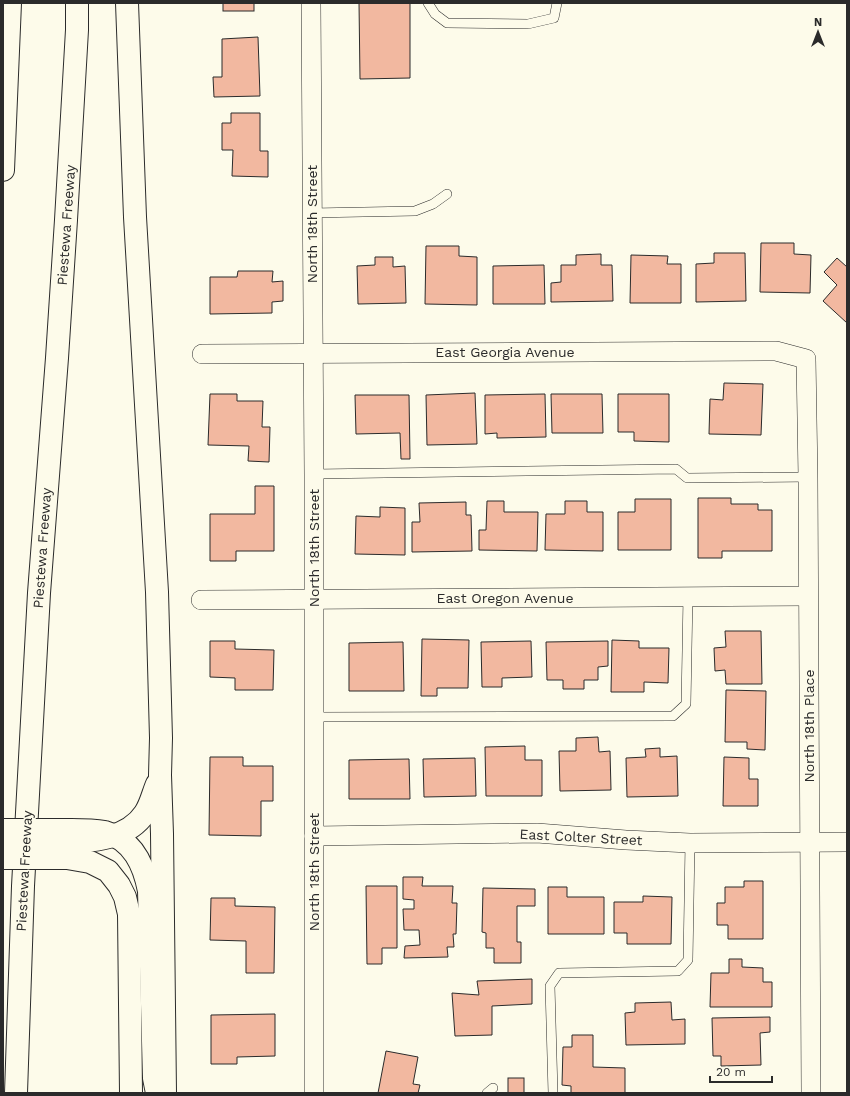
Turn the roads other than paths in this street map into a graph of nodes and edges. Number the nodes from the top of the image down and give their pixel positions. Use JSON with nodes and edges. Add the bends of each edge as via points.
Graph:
{"nodes":[{"id":1,"x":10,"y":3,"type":"edge"},
{"id":2,"x":77,"y":3,"type":"edge"},
{"id":3,"x":127,"y":3,"type":"edge"},
{"id":4,"x":311,"y":3,"type":"edge"},
{"id":5,"x":428,"y":3,"type":"edge"},
{"id":6,"x":557,"y":3,"type":"edge"},
{"id":7,"x":3,"y":170,"type":"edge"},
{"id":8,"x":447,"y":194,"type":"dead end"},
{"id":9,"x":312,"y":213,"type":"junction"},
{"id":10,"x":313,"y":353,"type":"junction"},
{"id":11,"x":202,"y":354,"type":"dead end"},
{"id":12,"x":806,"y":359,"type":"joint"},
{"id":13,"x":314,"y":474,"type":"junction"},
{"id":14,"x":808,"y":476,"type":"junction"},
{"id":15,"x":688,"y":596,"type":"junction"},
{"id":16,"x":808,"y":596,"type":"junction"},
{"id":17,"x":201,"y":600,"type":"dead end"},
{"id":18,"x":314,"y":600,"type":"junction"},
{"id":19,"x":314,"y":717,"type":"junction"},
{"id":20,"x":160,"y":775,"type":"junction"},
{"id":21,"x":3,"y":830,"type":"edge"},
{"id":22,"x":115,"y":836,"type":"junction"},
{"id":23,"x":314,"y":836,"type":"junction"},
{"id":24,"x":810,"y":841,"type":"junction"},
{"id":25,"x":847,"y":842,"type":"edge"},
{"id":26,"x":67,"y":843,"type":"junction"},
{"id":27,"x":690,"y":843,"type":"junction"},
{"id":28,"x":3,"y":844,"type":"edge"},
{"id":29,"x":3,"y":858,"type":"edge"},
{"id":30,"x":16,"y":1093,"type":"edge"},
{"id":31,"x":131,"y":1093,"type":"edge"},
{"id":32,"x":157,"y":1093,"type":"edge"},
{"id":33,"x":165,"y":1093,"type":"edge"},
{"id":34,"x":314,"y":1093,"type":"edge"},
{"id":35,"x":553,"y":1093,"type":"edge"},
{"id":36,"x":811,"y":1093,"type":"edge"}],
"edges":[{"from":1,"to":7,"type":"main road"},
{"from":2,"to":30,"type":"main road","name":"Piestewa Freeway","via":[[65,235],[38,608],[23,886]]},
{"from":3,"to":20,"type":"main road","via":[[135,217],[157,592]]},
{"from":4,"to":9,"type":"street","name":"North 18th Street"},
{"from":5,"to":6,"type":"lane","via":[[435,14],[447,23],[528,24],[554,18]]},
{"from":8,"to":9,"type":"lane","via":[[433,204],[415,211]]},
{"from":9,"to":10,"type":"street","name":"North 18th Street"},
{"from":10,"to":11,"type":"street","name":"East Georgia Avenue"},
{"from":10,"to":12,"type":"street","name":"East Georgia Avenue","via":[[776,351]]},
{"from":10,"to":13,"type":"street","name":"North 18th Street"},
{"from":12,"to":14,"type":"street","name":"North 18th Place"},
{"from":13,"to":14,"type":"lane","via":[[676,469],[687,478]]},
{"from":13,"to":18,"type":"street","name":"North 18th Street"},
{"from":14,"to":16,"type":"street","name":"North 18th Place"},
{"from":15,"to":16,"type":"street","name":"East Oregon Avenue"},
{"from":15,"to":18,"type":"street","name":"East Oregon Avenue"},
{"from":15,"to":19,"type":"lane","via":[[686,704],[673,716]]},
{"from":16,"to":24,"type":"street","name":"North 18th Place"},
{"from":17,"to":18,"type":"street","name":"East Oregon Avenue"},
{"from":18,"to":19,"type":"street","name":"North 18th Street"},
{"from":19,"to":23,"type":"street","name":"North 18th Street"},
{"from":20,"to":22,"type":"main road","via":[[145,813],[133,826]]},
{"from":20,"to":33,"type":"main road"},
{"from":21,"to":26,"type":"main road","bridge":true},
{"from":22,"to":26,"type":"main road"},
{"from":22,"to":32,"type":"main road","via":[[130,846],[139,860],[146,875],[149,891],[154,1078]]},
{"from":23,"to":27,"type":"street","name":"East Colter Street","via":[[537,833]]},
{"from":23,"to":34,"type":"street","name":"North 18th Street"},
{"from":24,"to":25,"type":"street","name":"East Colter Street"},
{"from":24,"to":27,"type":"street","name":"East Colter Street"},
{"from":24,"to":36,"type":"street","name":"North 18th Place"},
{"from":26,"to":28,"type":"main road","bridge":true},
{"from":26,"to":29,"type":"main road","bridge":true},
{"from":26,"to":31,"type":"main road","via":[[90,862],[108,871],[125,897],[129,914]]},
{"from":27,"to":35,"type":"lane","via":[[688,960],[678,971],[559,973],[550,986]]}]}
